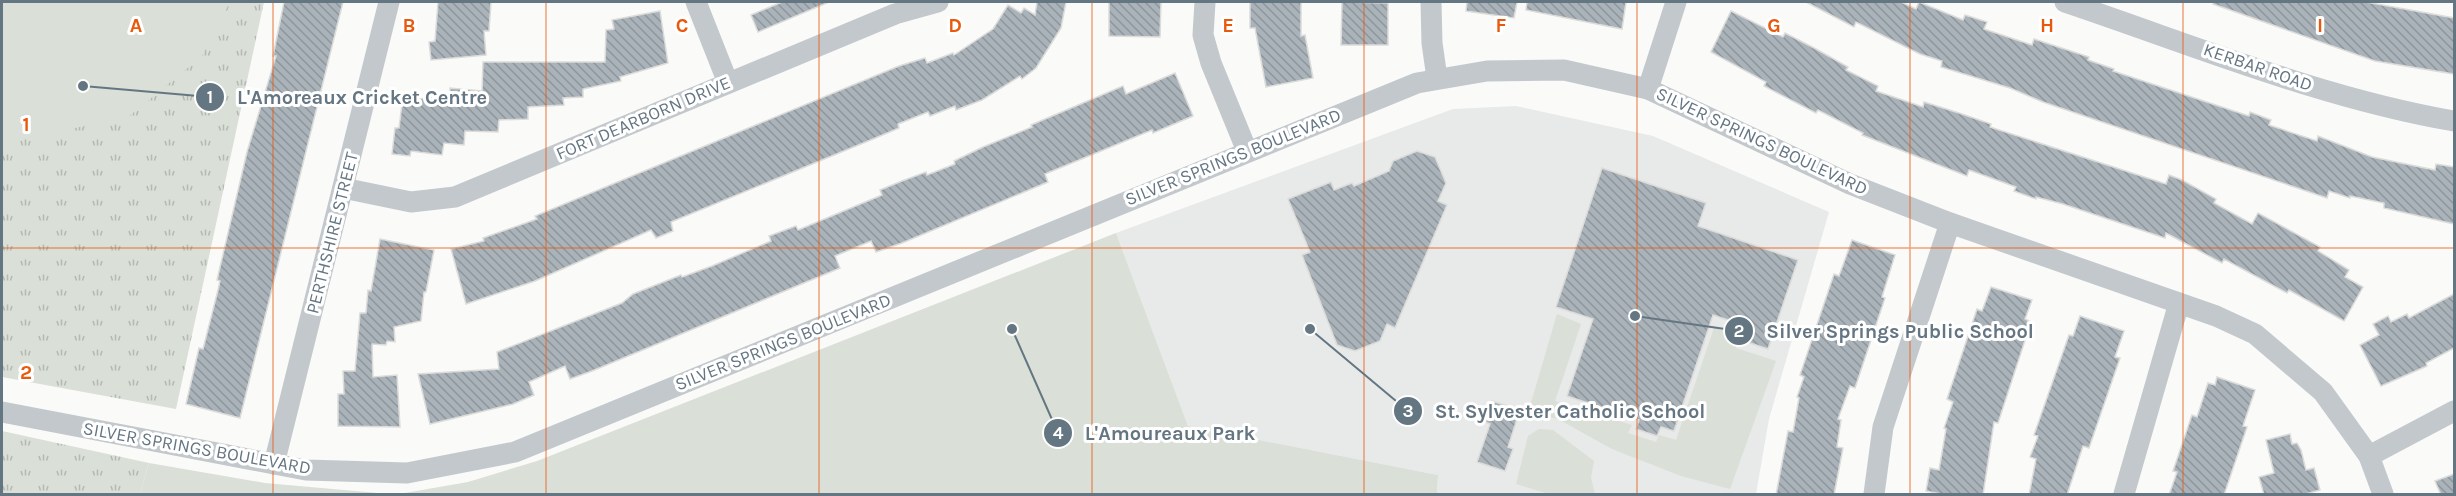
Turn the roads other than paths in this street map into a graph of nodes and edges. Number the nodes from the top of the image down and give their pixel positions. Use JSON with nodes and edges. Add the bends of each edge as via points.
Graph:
{"nodes":[{"id":1,"x":389,"y":2,"type":"edge"},
{"id":2,"x":696,"y":2,"type":"edge"},
{"id":3,"x":938,"y":2,"type":"edge"},
{"id":4,"x":1205,"y":2,"type":"edge"},
{"id":5,"x":1431,"y":2,"type":"edge"},
{"id":6,"x":1676,"y":2,"type":"edge"},
{"id":7,"x":2065,"y":2,"type":"edge"},
{"id":8,"x":1437,"y":78,"type":"junction"},
{"id":9,"x":728,"y":82,"type":"junction"},
{"id":10,"x":1648,"y":89,"type":"junction"},
{"id":11,"x":2454,"y":121,"type":"edge"},
{"id":12,"x":1247,"y":151,"type":"junction"},
{"id":13,"x":343,"y":188,"type":"junction"},
{"id":14,"x":1950,"y":223,"type":"junction"},
{"id":15,"x":2179,"y":303,"type":"junction"},
{"id":16,"x":2454,"y":411,"type":"edge"},
{"id":17,"x":2,"y":412,"type":"edge"},
{"id":18,"x":2369,"y":456,"type":"junction"},
{"id":19,"x":274,"y":464,"type":"junction"},
{"id":20,"x":1874,"y":495,"type":"edge"},
{"id":21,"x":2124,"y":495,"type":"edge"},
{"id":22,"x":2383,"y":495,"type":"edge"}],
"edges":[{"from":1,"to":13,"type":"street","name":"PERTHSHIRE STREET"},
{"from":2,"to":9,"type":"street"},
{"from":3,"to":9,"type":"street","name":"FORT DEARBORN DRIVE","via":[[895,15]]},
{"from":4,"to":12,"type":"street","via":[[1203,35]]},
{"from":5,"to":8,"type":"street"},
{"from":6,"to":10,"type":"street"},
{"from":7,"to":11,"type":"street","name":"KERBAR ROAD","via":[[2299,82],[2372,104]]},
{"from":8,"to":10,"type":"street","name":"SILVER SPRINGS BOULEVARD","via":[[1487,71],[1563,70]]},
{"from":8,"to":12,"type":"street","name":"SILVER SPRINGS BOULEVARD"},
{"from":9,"to":13,"type":"street","name":"FORT DEARBORN DRIVE","via":[[455,197],[411,202]]},
{"from":10,"to":14,"type":"street","name":"SILVER SPRINGS BOULEVARD","via":[[1843,181]]},
{"from":12,"to":19,"type":"street","name":"SILVER SPRINGS BOULEVARD","via":[[515,452],[407,472],[306,470]]},
{"from":13,"to":19,"type":"street","name":"PERTHSHIRE STREET"},
{"from":14,"to":15,"type":"street","name":"SILVER SPRINGS BOULEVARD"},
{"from":14,"to":20,"type":"street","via":[[1883,427]]},
{"from":15,"to":18,"type":"street","name":"SILVER SPRINGS BOULEVARD","via":[[2255,334],[2323,393]]},
{"from":15,"to":21,"type":"street"},
{"from":16,"to":18,"type":"street"},
{"from":17,"to":19,"type":"street","name":"SILVER SPRINGS BOULEVARD"},
{"from":18,"to":22,"type":"street","name":"SILVER SPRINGS BOULEVARD"}]}
